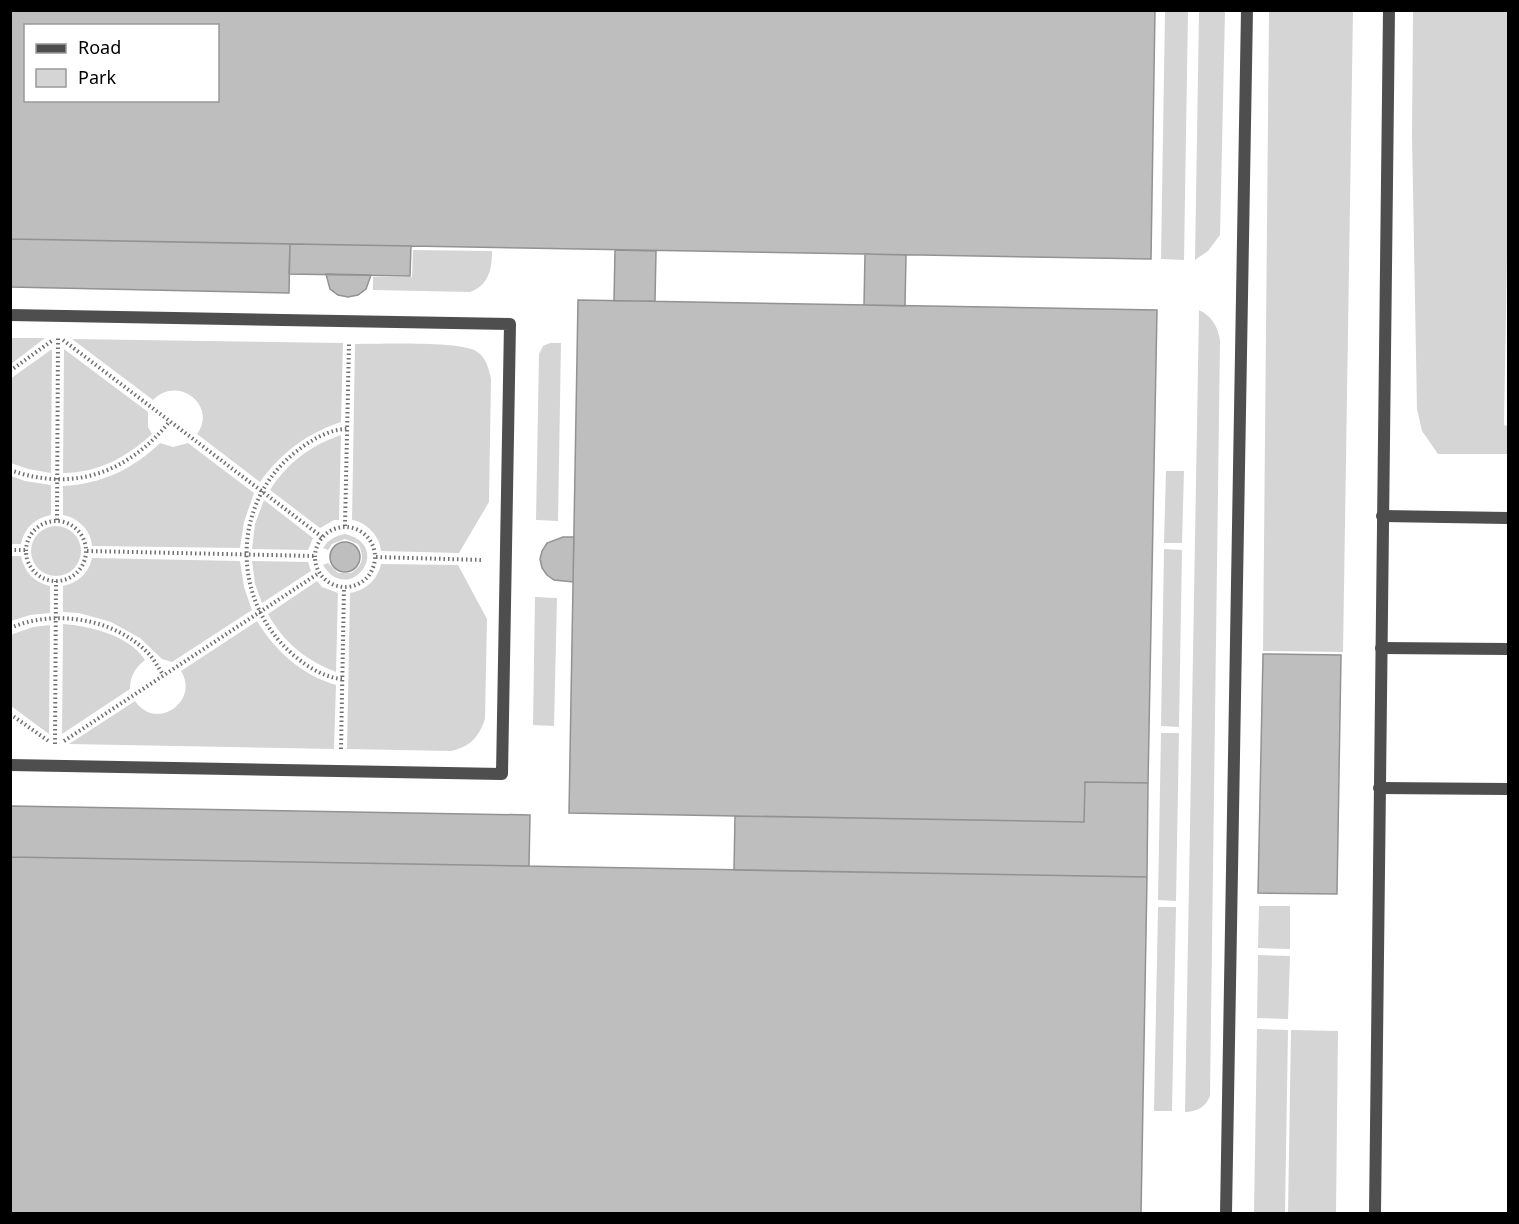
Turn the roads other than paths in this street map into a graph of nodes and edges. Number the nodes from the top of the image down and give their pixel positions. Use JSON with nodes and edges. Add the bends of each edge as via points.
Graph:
{"nodes":[{"id":1,"x":1247,"y":10,"type":"edge"},
{"id":2,"x":1389,"y":10,"type":"edge"},
{"id":3,"x":10,"y":315,"type":"edge"},
{"id":4,"x":1382,"y":516,"type":"junction"},
{"id":5,"x":1509,"y":518,"type":"edge"},
{"id":6,"x":1381,"y":648,"type":"junction"},
{"id":7,"x":1509,"y":649,"type":"edge"},
{"id":8,"x":10,"y":765,"type":"edge"},
{"id":9,"x":1379,"y":788,"type":"junction"},
{"id":10,"x":1509,"y":789,"type":"edge"},
{"id":11,"x":1226,"y":1214,"type":"edge"},
{"id":12,"x":1375,"y":1214,"type":"edge"}],
"edges":[{"from":1,"to":11,"type":"street"},
{"from":2,"to":4,"type":"street"},
{"from":3,"to":8,"type":"street","via":[[510,324],[502,774]]},
{"from":4,"to":5,"type":"street"},
{"from":4,"to":6,"type":"street"},
{"from":6,"to":7,"type":"street"},
{"from":6,"to":9,"type":"street"},
{"from":9,"to":10,"type":"street"},
{"from":9,"to":12,"type":"street"}]}
